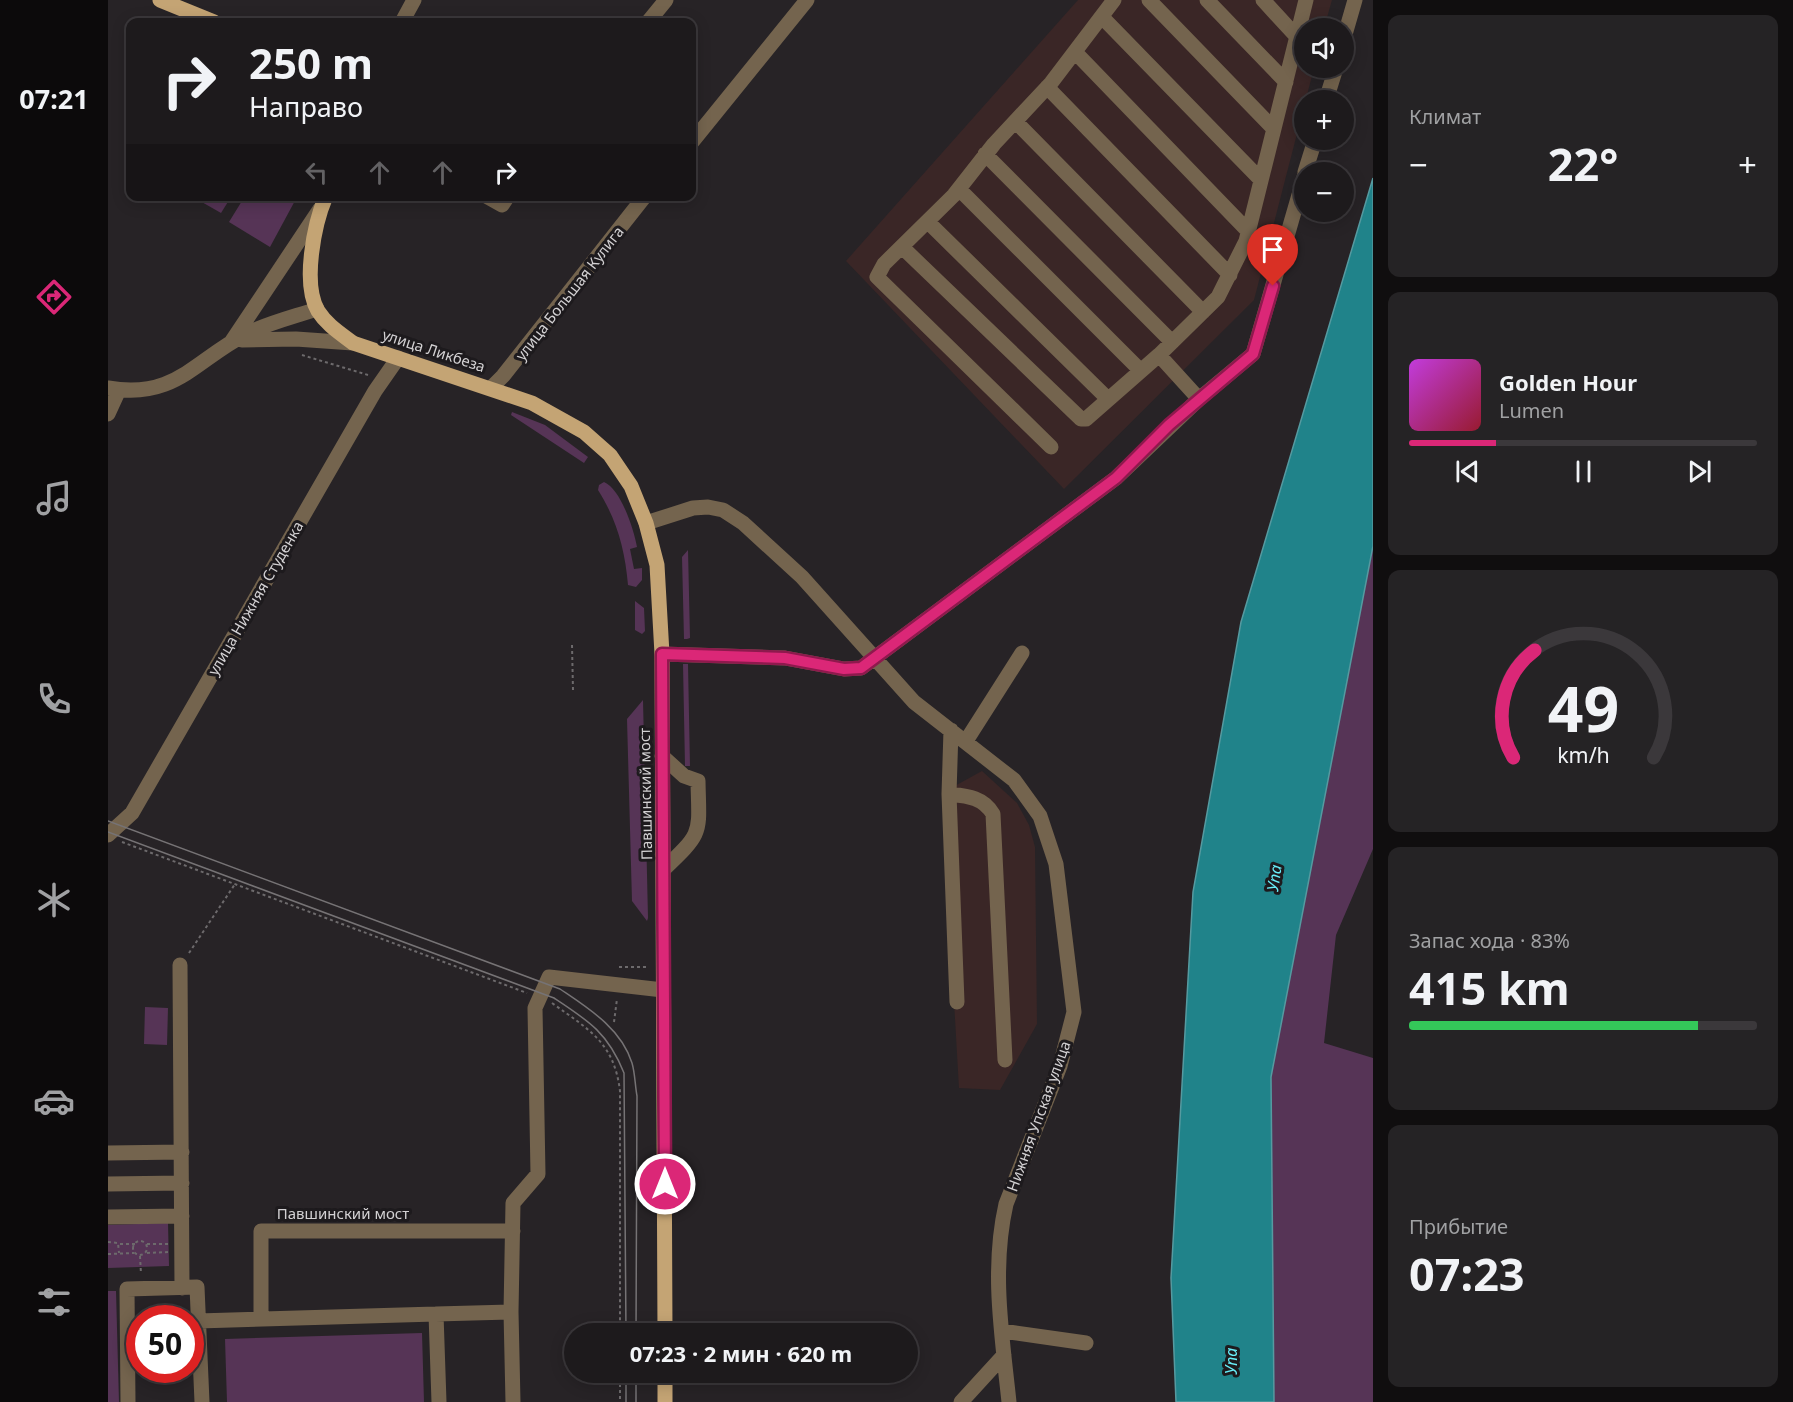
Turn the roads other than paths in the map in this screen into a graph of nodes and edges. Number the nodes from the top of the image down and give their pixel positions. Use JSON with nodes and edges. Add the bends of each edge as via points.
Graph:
{"nodes":[{"id":1,"x":160,"y":0,"type":"edge"},
{"id":2,"x":414,"y":0,"type":"edge"},
{"id":3,"x":807,"y":0,"type":"edge"},
{"id":4,"x":1114,"y":0,"type":"edge"},
{"id":5,"x":1149,"y":0,"type":"edge"},
{"id":6,"x":1207,"y":0,"type":"edge"},
{"id":7,"x":1263,"y":0,"type":"edge"},
{"id":8,"x":1306,"y":0,"type":"edge"},
{"id":9,"x":1355,"y":0,"type":"edge"},
{"id":10,"x":660,"y":2,"type":"edge"},
{"id":11,"x":1102,"y":17,"type":"junction"},
{"id":12,"x":204,"y":18,"type":"edge"},
{"id":13,"x":404,"y":18,"type":"edge"},
{"id":14,"x":650,"y":18,"type":"edge"},
{"id":15,"x":1302,"y":18,"type":"edge"},
{"id":16,"x":1350,"y":18,"type":"edge"},
{"id":17,"x":1294,"y":34,"type":"edge"},
{"id":18,"x":1294,"y":49,"type":"edge"},
{"id":19,"x":1075,"y":52,"type":"junction"},
{"id":20,"x":1286,"y":82,"type":"junction"},
{"id":21,"x":1047,"y":87,"type":"junction"},
{"id":22,"x":1016,"y":122,"type":"junction"},
{"id":23,"x":1273,"y":128,"type":"junction"},
{"id":24,"x":696,"y":137,"type":"edge"},
{"id":25,"x":986,"y":154,"type":"junction"},
{"id":26,"x":1261,"y":180,"type":"junction"},
{"id":27,"x":959,"y":189,"type":"junction"},
{"id":28,"x":324,"y":201,"type":"edge"},
{"id":29,"x":325,"y":201,"type":"edge"},
{"id":30,"x":641,"y":201,"type":"edge"},
{"id":31,"x":1294,"y":211,"type":"edge"},
{"id":32,"x":928,"y":222,"type":"junction"},
{"id":33,"x":1248,"y":231,"type":"junction"},
{"id":34,"x":902,"y":247,"type":"junction"},
{"id":35,"x":1230,"y":275,"type":"junction"},
{"id":36,"x":317,"y":309,"type":"junction"},
{"id":37,"x":1203,"y":312,"type":"junction"},
{"id":38,"x":1172,"y":342,"type":"junction"},
{"id":39,"x":230,"y":343,"type":"junction"},
{"id":40,"x":353,"y":343,"type":"junction"},
{"id":41,"x":1159,"y":355,"type":"junction"},
{"id":42,"x":398,"y":358,"type":"junction"},
{"id":43,"x":1140,"y":370,"type":"junction"},
{"id":44,"x":491,"y":388,"type":"junction"},
{"id":45,"x":114,"y":389,"type":"edge"},
{"id":46,"x":1108,"y":399,"type":"junction"},
{"id":47,"x":1199,"y":399,"type":"junction"},
{"id":48,"x":108,"y":414,"type":"edge"},
{"id":49,"x":1051,"y":447,"type":"dead end"},
{"id":50,"x":646,"y":523,"type":"junction"},
{"id":51,"x":660,"y":598,"type":"joint"},
{"id":52,"x":1022,"y":653,"type":"dead end"},
{"id":53,"x":662,"y":654,"type":"junction"},
{"id":54,"x":874,"y":659,"type":"junction"},
{"id":55,"x":951,"y":730,"type":"junction"},
{"id":56,"x":966,"y":741,"type":"junction"},
{"id":57,"x":663,"y":756,"type":"junction"},
{"id":58,"x":949,"y":794,"type":"junction"},
{"id":59,"x":113,"y":838,"type":"edge"},
{"id":60,"x":664,"y":868,"type":"junction"},
{"id":61,"x":180,"y":965,"type":"road end"},
{"id":62,"x":663,"y":990,"type":"junction"},
{"id":63,"x":957,"y":1002,"type":"dead end"},
{"id":64,"x":1005,"y":1060,"type":"dead end"},
{"id":65,"x":182,"y":1152,"type":"junction"},
{"id":66,"x":108,"y":1153,"type":"edge"},
{"id":67,"x":182,"y":1183,"type":"junction"},
{"id":68,"x":108,"y":1184,"type":"edge"},
{"id":69,"x":182,"y":1216,"type":"junction"},
{"id":70,"x":108,"y":1217,"type":"edge"},
{"id":71,"x":513,"y":1231,"type":"junction"},
{"id":72,"x":182,"y":1288,"type":"junction"},
{"id":73,"x":198,"y":1305,"type":"edge"},
{"id":74,"x":511,"y":1312,"type":"junction"},
{"id":75,"x":436,"y":1314,"type":"junction"},
{"id":76,"x":261,"y":1319,"type":"junction"},
{"id":77,"x":204,"y":1321,"type":"edge"},
{"id":78,"x":665,"y":1323,"type":"edge"},
{"id":79,"x":1002,"y":1331,"type":"junction"},
{"id":80,"x":1086,"y":1343,"type":"dead end"},
{"id":81,"x":1004,"y":1355,"type":"junction"},
{"id":82,"x":201,"y":1383,"type":"edge"},
{"id":83,"x":665,"y":1383,"type":"edge"},
{"id":84,"x":128,"y":1402,"type":"edge"},
{"id":85,"x":202,"y":1402,"type":"edge"},
{"id":86,"x":439,"y":1402,"type":"edge"},
{"id":87,"x":513,"y":1402,"type":"edge"},
{"id":88,"x":665,"y":1402,"type":"edge"},
{"id":89,"x":962,"y":1402,"type":"edge"},
{"id":90,"x":1010,"y":1402,"type":"edge"}],
"edges":[{"from":1,"to":12,"type":"main road"},
{"from":2,"to":13,"type":"street"},
{"from":3,"to":24,"type":"street"},
{"from":4,"to":11,"type":"street"},
{"from":5,"to":23,"type":"street"},
{"from":6,"to":20,"type":"street"},
{"from":7,"to":17,"type":"street"},
{"from":8,"to":15,"type":"street"},
{"from":9,"to":16,"type":"street"},
{"from":10,"to":14,"type":"street"},
{"from":11,"to":19,"type":"street"},
{"from":11,"to":26,"type":"street"},
{"from":18,"to":20,"type":"street"},
{"from":19,"to":21,"type":"street"},
{"from":19,"to":33,"type":"street"},
{"from":20,"to":23,"type":"street"},
{"from":21,"to":22,"type":"street"},
{"from":21,"to":35,"type":"street"},
{"from":22,"to":25,"type":"street"},
{"from":22,"to":37,"type":"street"},
{"from":23,"to":26,"type":"street"},
{"from":25,"to":27,"type":"street"},
{"from":25,"to":38,"type":"street"},
{"from":26,"to":33,"type":"street"},
{"from":27,"to":32,"type":"street"},
{"from":27,"to":43,"type":"street"},
{"from":28,"to":39,"type":"street"},
{"from":29,"to":36,"type":"main road","via":[[310,266]]},
{"from":30,"to":44,"type":"street","name":"улица Большая Кулига"},
{"from":31,"to":47,"type":"street","via":[[1253,354]]},
{"from":32,"to":34,"type":"street"},
{"from":32,"to":46,"type":"street"},
{"from":33,"to":35,"type":"street"},
{"from":34,"to":46,"type":"street","via":[[1081,419]]},
{"from":34,"to":49,"type":"street","via":[[877,277]]},
{"from":35,"to":37,"type":"street","via":[[1218,297]]},
{"from":36,"to":39,"type":"street","via":[[259,328]]},
{"from":36,"to":40,"type":"main road","name":"улица Ликбеза","via":[[328,324]]},
{"from":37,"to":38,"type":"street"},
{"from":38,"to":41,"type":"street"},
{"from":39,"to":40,"type":"street","via":[[277,339]]},
{"from":39,"to":45,"type":"street","via":[[170,384],[148,389]]},
{"from":40,"to":42,"type":"main road","name":"улица Ликбеза"},
{"from":41,"to":43,"type":"street"},
{"from":41,"to":47,"type":"street"},
{"from":42,"to":44,"type":"main road","name":"улица Ликбеза"},
{"from":42,"to":59,"type":"street","name":"улица Нижняя Cтуденкa","via":[[369,401],[132,813]]},
{"from":43,"to":46,"type":"street"},
{"from":44,"to":50,"type":"main road","name":"улица Ликбеза","via":[[532,403],[584,432],[610,455],[631,486]]},
{"from":45,"to":48,"type":"street"},
{"from":47,"to":54,"type":"street","via":[[1116,478]]},
{"from":50,"to":51,"type":"main road","name":"улица Ликбеза","via":[[657,565]]},
{"from":50,"to":54,"type":"street","name":"Нижняя Упская улица","via":[[693,508],[723,510],[743,523],[802,577]]},
{"from":51,"to":53,"type":"main road","name":"Павшинский мост"},
{"from":52,"to":56,"type":"street"},
{"from":53,"to":54,"type":"street","via":[[785,658],[844,669],[861,668]]},
{"from":53,"to":57,"type":"main road","name":"Павшинский мост"},
{"from":54,"to":55,"type":"street","name":"Нижняя Упская улица","via":[[914,702]]},
{"from":55,"to":56,"type":"street","name":"Нижняя Упская улица"},
{"from":55,"to":58,"type":"street"},
{"from":56,"to":79,"type":"street","name":"Нижняя Упская улица","via":[[1014,780],[1040,816],[1056,864],[1074,1012],[1060,1066],[1006,1204],[997,1289]]},
{"from":57,"to":60,"type":"main road","name":"Павшинский мост"},
{"from":57,"to":60,"type":"street","via":[[684,776],[698,781],[696,837]]},
{"from":58,"to":63,"type":"street"},
{"from":58,"to":64,"type":"street","via":[[972,797],[993,814]]},
{"from":60,"to":62,"type":"main road","name":"Павшинский мост"},
{"from":61,"to":65,"type":"street"},
{"from":62,"to":71,"type":"street","via":[[549,978],[536,1008],[538,1174],[513,1203]]},
{"from":62,"to":78,"type":"main road","name":"Павшинский мост"},
{"from":65,"to":66,"type":"street"},
{"from":65,"to":67,"type":"street"},
{"from":67,"to":68,"type":"street"},
{"from":67,"to":69,"type":"street"},
{"from":69,"to":70,"type":"street"},
{"from":69,"to":72,"type":"street"},
{"from":71,"to":74,"type":"street"},
{"from":71,"to":76,"type":"street","name":"Павшинский мост","via":[[261,1231]]},
{"from":72,"to":73,"type":"street","via":[[197,1287]]},
{"from":72,"to":84,"type":"street","via":[[127,1289]]},
{"from":74,"to":75,"type":"street"},
{"from":74,"to":87,"type":"street"},
{"from":75,"to":76,"type":"street"},
{"from":75,"to":86,"type":"street"},
{"from":76,"to":77,"type":"street"},
{"from":79,"to":80,"type":"street"},
{"from":79,"to":81,"type":"street","name":"Нижняя Упская улица"},
{"from":81,"to":89,"type":"street"},
{"from":81,"to":90,"type":"street","name":"Нижняя Упская улица"},
{"from":82,"to":85,"type":"street"},
{"from":83,"to":88,"type":"main road"}]}
